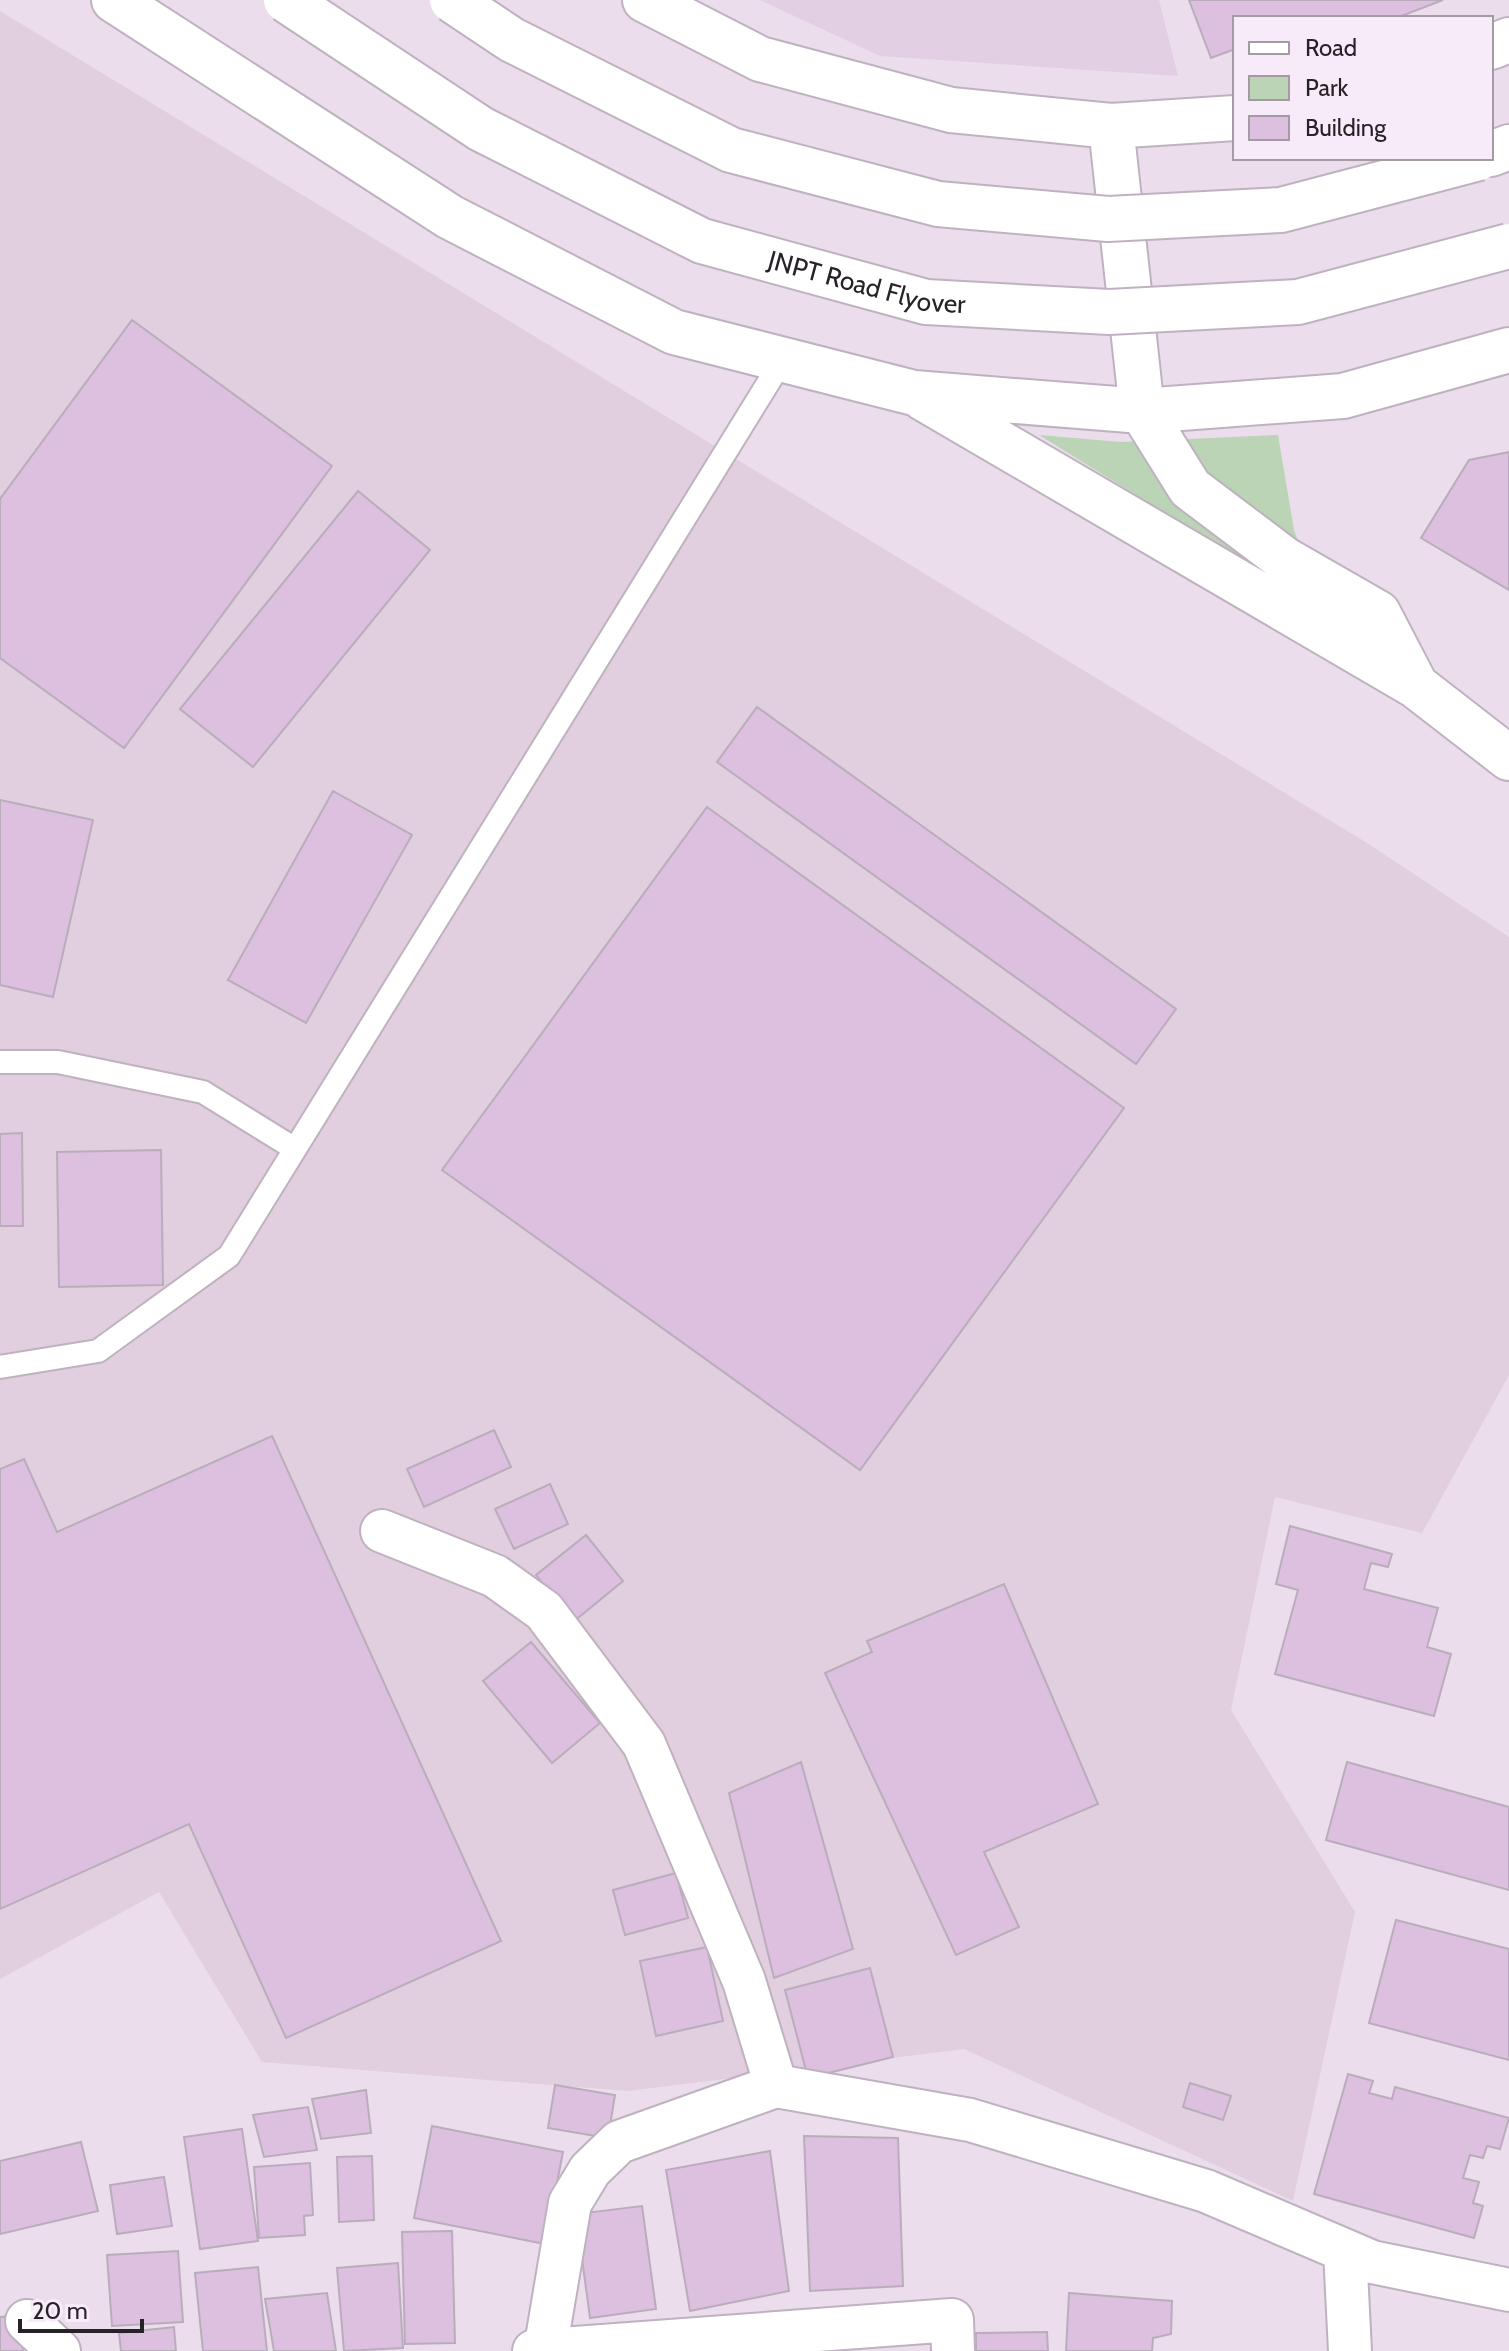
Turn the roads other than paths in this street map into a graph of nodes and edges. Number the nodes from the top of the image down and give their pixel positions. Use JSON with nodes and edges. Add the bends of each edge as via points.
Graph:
{"nodes":[{"id":1,"x":114,"y":0,"type":"edge"},
{"id":2,"x":286,"y":0,"type":"edge"},
{"id":3,"x":452,"y":0,"type":"edge"},
{"id":4,"x":645,"y":0,"type":"edge"},
{"id":5,"x":1233,"y":118,"type":"edge"},
{"id":6,"x":1111,"y":126,"type":"junction"},
{"id":7,"x":1471,"y":160,"type":"edge"},
{"id":8,"x":1509,"y":246,"type":"edge"},
{"id":9,"x":1503,"y":357,"type":"edge"},
{"id":10,"x":783,"y":359,"type":"junction"},
{"id":11,"x":914,"y":393,"type":"junction"},
{"id":12,"x":1142,"y":411,"type":"junction"},
{"id":13,"x":1416,"y":686,"type":"junction"},
{"id":14,"x":1509,"y":758,"type":"edge"},
{"id":15,"x":0,"y":1062,"type":"edge"},
{"id":16,"x":295,"y":1149,"type":"junction"},
{"id":17,"x":0,"y":1367,"type":"edge"},
{"id":18,"x":382,"y":1531,"type":"dead end"},
{"id":19,"x":776,"y":2086,"type":"junction"},
{"id":20,"x":1345,"y":2251,"type":"junction"},
{"id":21,"x":1509,"y":2290,"type":"edge"},
{"id":22,"x":27,"y":2321,"type":"dead end"},
{"id":23,"x":59,"y":2351,"type":"edge"},
{"id":24,"x":534,"y":2351,"type":"edge"},
{"id":25,"x":545,"y":2351,"type":"edge"},
{"id":26,"x":953,"y":2351,"type":"edge"},
{"id":27,"x":1350,"y":2351,"type":"edge"}],
"edges":[{"from":1,"to":10,"type":"highway","via":[[450,217],[674,332]]},
{"from":2,"to":8,"type":"highway","name":"JNPT Road Flyover","bridge":true,"via":[[481,129],[702,241],[926,302],[1109,312],[1298,302]]},
{"from":3,"to":7,"type":"highway","bridge":true,"via":[[512,40],[731,150],[938,204],[1108,219],[1281,210]]},
{"from":4,"to":6,"type":"highway","via":[[760,59],[951,110]]},
{"from":5,"to":6,"type":"highway"},
{"from":6,"to":12,"type":"highway"},
{"from":9,"to":12,"type":"highway","via":[[1343,396]]},
{"from":10,"to":11,"type":"highway"},
{"from":10,"to":16,"type":"lane"},
{"from":11,"to":12,"type":"highway"},
{"from":11,"to":13,"type":"highway"},
{"from":12,"to":13,"type":"highway","via":[[1190,488],[1284,559],[1378,613]]},
{"from":13,"to":14,"type":"highway"},
{"from":15,"to":16,"type":"lane","via":[[58,1062],[203,1092]]},
{"from":16,"to":17,"type":"lane","via":[[229,1256],[217,1265],[98,1351]]},
{"from":18,"to":19,"type":"street","via":[[495,1576],[544,1611],[644,1744],[744,1981]]},
{"from":19,"to":20,"type":"street","via":[[970,2120],[1206,2191]]},
{"from":19,"to":25,"type":"street","via":[[619,2142],[590,2170],[570,2203]]},
{"from":20,"to":21,"type":"street","via":[[1372,2262]]},
{"from":20,"to":27,"type":"street"},
{"from":22,"to":23,"type":"street"},
{"from":24,"to":25,"type":"street"},
{"from":25,"to":26,"type":"street","via":[[952,2320]]}]}
